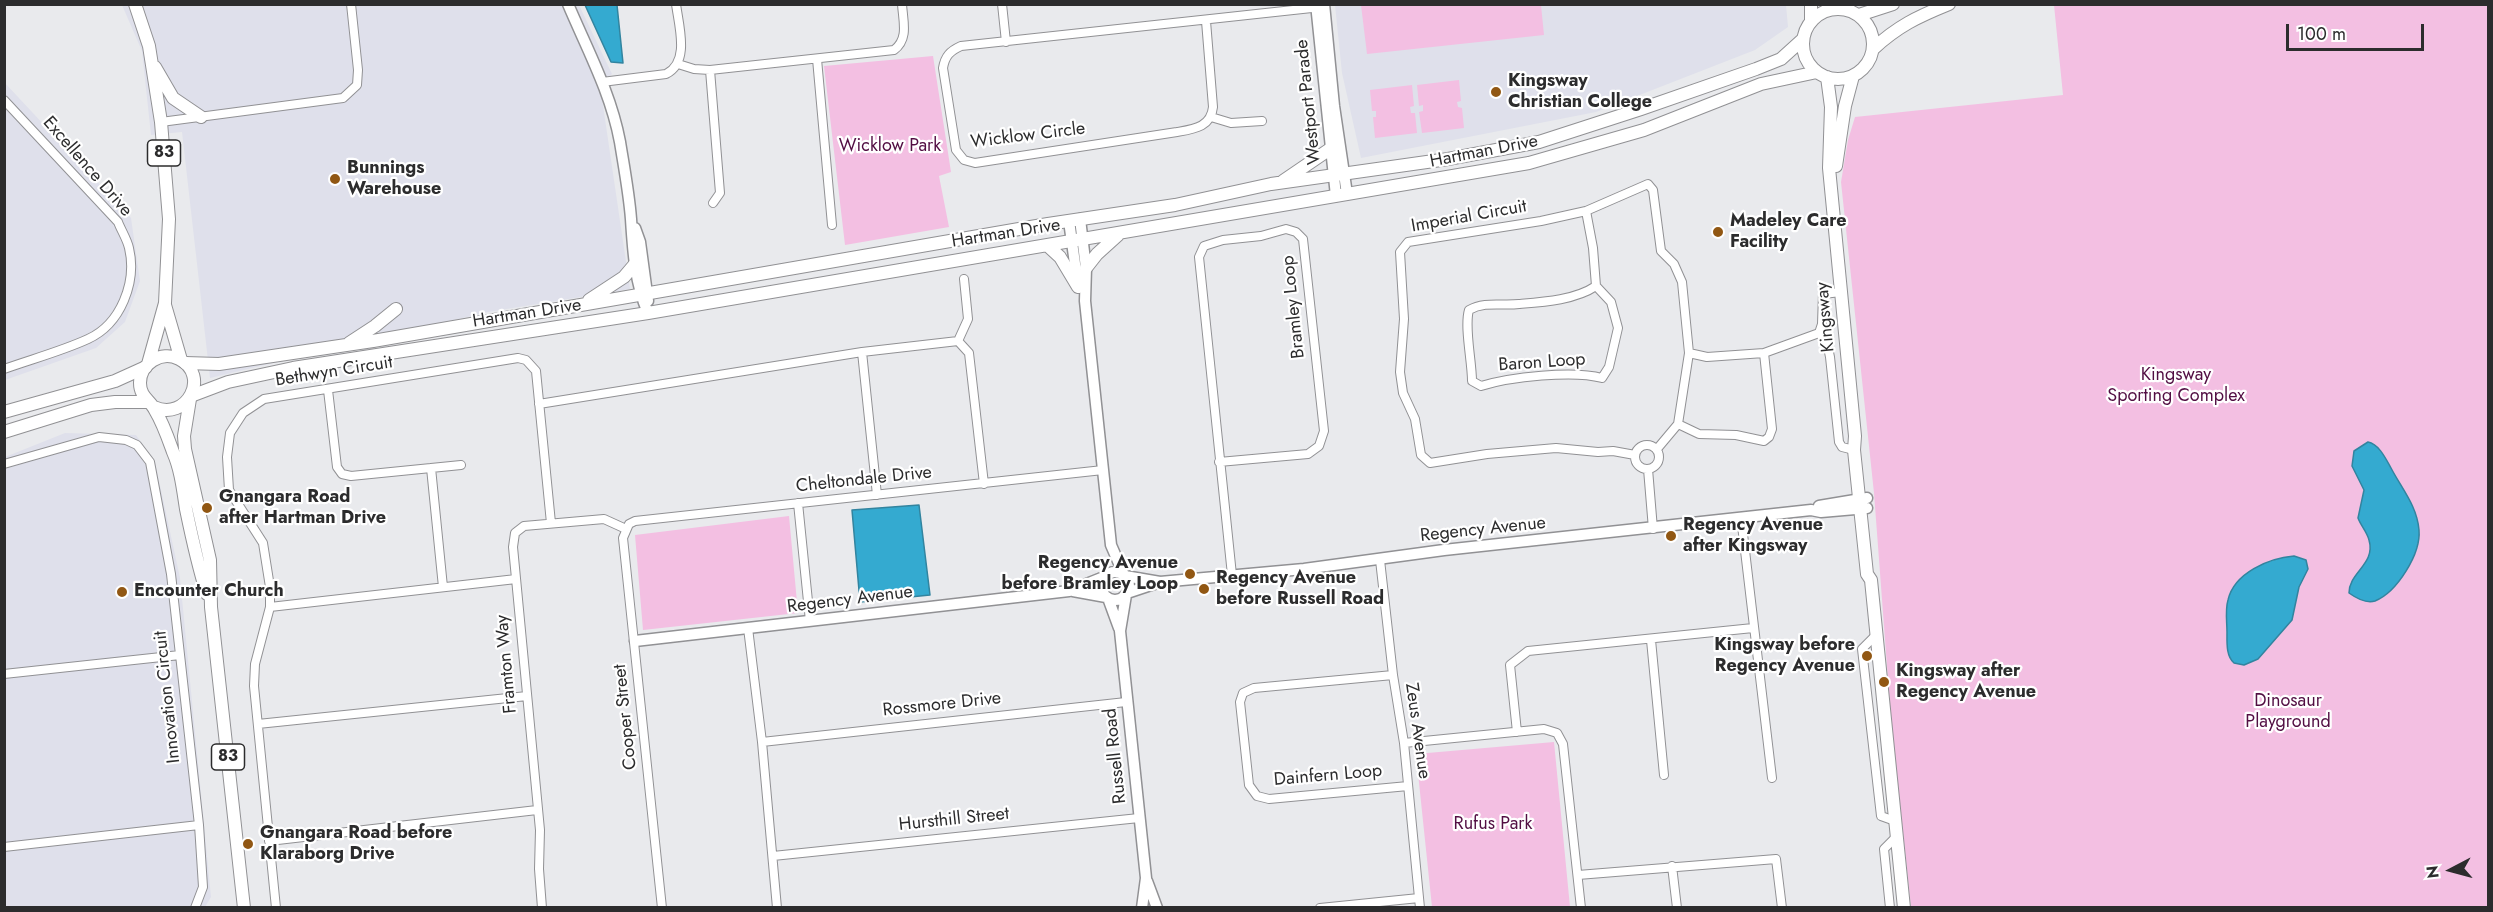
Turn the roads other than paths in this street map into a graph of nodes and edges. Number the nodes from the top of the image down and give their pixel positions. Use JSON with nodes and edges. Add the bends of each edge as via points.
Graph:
{"nodes":[{"id":1,"x":135,"y":4,"type":"edge"},
{"id":2,"x":351,"y":4,"type":"edge"},
{"id":3,"x":568,"y":4,"type":"edge"},
{"id":4,"x":676,"y":4,"type":"edge"},
{"id":5,"x":902,"y":4,"type":"edge"},
{"id":6,"x":1002,"y":4,"type":"edge"},
{"id":7,"x":1811,"y":4,"type":"edge"},
{"id":8,"x":1893,"y":4,"type":"edge"},
{"id":9,"x":1949,"y":4,"type":"edge"},
{"id":10,"x":1320,"y":6,"type":"edge"},
{"id":11,"x":1845,"y":7,"type":"edge"},
{"id":12,"x":1860,"y":15,"type":"junction"},
{"id":13,"x":1206,"y":21,"type":"junction"},
{"id":14,"x":1811,"y":21,"type":"junction"},
{"id":15,"x":1802,"y":40,"type":"junction"},
{"id":16,"x":1006,"y":42,"type":"junction"},
{"id":17,"x":1873,"y":50,"type":"junction"},
{"id":18,"x":817,"y":59,"type":"junction"},
{"id":19,"x":151,"y":61,"type":"junction"},
{"id":20,"x":678,"y":64,"type":"junction"},
{"id":21,"x":710,"y":70,"type":"junction"},
{"id":22,"x":1822,"y":75,"type":"junction"},
{"id":23,"x":1853,"y":76,"type":"junction"},
{"id":24,"x":602,"y":82,"type":"junction"},
{"id":25,"x":4,"y":100,"type":"edge"},
{"id":26,"x":201,"y":117,"type":"junction"},
{"id":27,"x":1211,"y":117,"type":"junction"},
{"id":28,"x":1262,"y":121,"type":"dead end"},
{"id":29,"x":161,"y":122,"type":"junction"},
{"id":30,"x":1330,"y":149,"type":"junction"},
{"id":31,"x":1339,"y":175,"type":"junction"},
{"id":32,"x":1280,"y":183,"type":"junction"},
{"id":33,"x":1341,"y":195,"type":"junction"},
{"id":34,"x":1832,"y":195,"type":"junction"},
{"id":35,"x":713,"y":203,"type":"dead end"},
{"id":36,"x":1586,"y":211,"type":"junction"},
{"id":37,"x":631,"y":218,"type":"junction"},
{"id":38,"x":1074,"y":220,"type":"junction"},
{"id":39,"x":832,"y":225,"type":"dead end"},
{"id":40,"x":1119,"y":234,"type":"junction"},
{"id":41,"x":1077,"y":241,"type":"junction"},
{"id":42,"x":1047,"y":246,"type":"junction"},
{"id":43,"x":635,"y":264,"type":"junction"},
{"id":44,"x":1086,"y":268,"type":"junction"},
{"id":45,"x":964,"y":279,"type":"dead end"},
{"id":46,"x":1596,"y":286,"type":"junction"},
{"id":47,"x":1078,"y":287,"type":"junction"},
{"id":48,"x":1841,"y":292,"type":"junction"},
{"id":49,"x":643,"y":293,"type":"junction"},
{"id":50,"x":1085,"y":301,"type":"junction"},
{"id":51,"x":165,"y":303,"type":"junction"},
{"id":52,"x":582,"y":304,"type":"junction"},
{"id":53,"x":396,"y":309,"type":"dead end"},
{"id":54,"x":648,"y":313,"type":"junction"},
{"id":55,"x":1819,"y":333,"type":"junction"},
{"id":56,"x":958,"y":341,"type":"junction"},
{"id":57,"x":348,"y":343,"type":"junction"},
{"id":58,"x":862,"y":352,"type":"junction"},
{"id":59,"x":1689,"y":353,"type":"junction"},
{"id":60,"x":1764,"y":353,"type":"junction"},
{"id":61,"x":183,"y":362,"type":"junction"},
{"id":62,"x":147,"y":366,"type":"junction"},
{"id":63,"x":4,"y":369,"type":"edge"},
{"id":64,"x":328,"y":390,"type":"junction"},
{"id":65,"x":190,"y":397,"type":"junction"},
{"id":66,"x":539,"y":404,"type":"junction"},
{"id":67,"x":151,"y":405,"type":"junction"},
{"id":68,"x":4,"y":412,"type":"edge"},
{"id":69,"x":1678,"y":424,"type":"junction"},
{"id":70,"x":4,"y":432,"type":"edge"},
{"id":71,"x":1855,"y":436,"type":"junction"},
{"id":72,"x":1657,"y":449,"type":"junction"},
{"id":73,"x":1854,"y":450,"type":"junction"},
{"id":74,"x":1635,"y":455,"type":"junction"},
{"id":75,"x":1219,"y":462,"type":"junction"},
{"id":76,"x":4,"y":464,"type":"edge"},
{"id":77,"x":461,"y":465,"type":"dead end"},
{"id":78,"x":431,"y":468,"type":"junction"},
{"id":79,"x":1648,"y":469,"type":"junction"},
{"id":80,"x":1103,"y":470,"type":"junction"},
{"id":81,"x":984,"y":484,"type":"junction"},
{"id":82,"x":877,"y":495,"type":"junction"},
{"id":83,"x":798,"y":503,"type":"junction"},
{"id":84,"x":1864,"y":504,"type":"junction"},
{"id":85,"x":1741,"y":517,"type":"junction"},
{"id":86,"x":551,"y":523,"type":"junction"},
{"id":87,"x":627,"y":526,"type":"junction"},
{"id":88,"x":1653,"y":528,"type":"junction"},
{"id":89,"x":1111,"y":545,"type":"junction"},
{"id":90,"x":1380,"y":560,"type":"junction"},
{"id":91,"x":1125,"y":575,"type":"junction"},
{"id":92,"x":1232,"y":575,"type":"junction"},
{"id":93,"x":1105,"y":576,"type":"junction"},
{"id":94,"x":516,"y":579,"type":"junction"},
{"id":95,"x":1160,"y":582,"type":"junction"},
{"id":96,"x":443,"y":587,"type":"junction"},
{"id":97,"x":1069,"y":591,"type":"junction"},
{"id":98,"x":1127,"y":594,"type":"junction"},
{"id":99,"x":1107,"y":598,"type":"junction"},
{"id":100,"x":211,"y":607,"type":"junction"},
{"id":101,"x":270,"y":608,"type":"junction"},
{"id":102,"x":810,"y":621,"type":"junction"},
{"id":103,"x":748,"y":628,"type":"junction"},
{"id":104,"x":1753,"y":628,"type":"junction"},
{"id":105,"x":1120,"y":631,"type":"junction"},
{"id":106,"x":1651,"y":640,"type":"junction"},
{"id":107,"x":635,"y":641,"type":"junction"},
{"id":108,"x":180,"y":655,"type":"junction"},
{"id":109,"x":4,"y":674,"type":"edge"},
{"id":110,"x":1393,"y":675,"type":"junction"},
{"id":111,"x":527,"y":696,"type":"junction"},
{"id":112,"x":1126,"y":702,"type":"junction"},
{"id":113,"x":258,"y":724,"type":"junction"},
{"id":114,"x":1516,"y":732,"type":"junction"},
{"id":115,"x":762,"y":742,"type":"junction"},
{"id":116,"x":1404,"y":743,"type":"junction"},
{"id":117,"x":1664,"y":775,"type":"dead end"},
{"id":118,"x":1772,"y":778,"type":"dead end"},
{"id":119,"x":1408,"y":786,"type":"junction"},
{"id":120,"x":537,"y":810,"type":"junction"},
{"id":121,"x":1139,"y":818,"type":"junction"},
{"id":122,"x":199,"y":825,"type":"junction"},
{"id":123,"x":1897,"y":836,"type":"junction"},
{"id":124,"x":269,"y":841,"type":"junction"},
{"id":125,"x":4,"y":847,"type":"edge"},
{"id":126,"x":773,"y":856,"type":"junction"},
{"id":127,"x":1672,"y":866,"type":"junction"},
{"id":128,"x":1578,"y":875,"type":"junction"},
{"id":129,"x":1146,"y":878,"type":"junction"},
{"id":130,"x":1419,"y":903,"type":"edge"},
{"id":131,"x":195,"y":908,"type":"edge"},
{"id":132,"x":244,"y":908,"type":"edge"},
{"id":133,"x":276,"y":908,"type":"edge"},
{"id":134,"x":542,"y":908,"type":"edge"},
{"id":135,"x":662,"y":908,"type":"edge"},
{"id":136,"x":777,"y":908,"type":"edge"},
{"id":137,"x":1142,"y":908,"type":"edge"},
{"id":138,"x":1157,"y":908,"type":"edge"},
{"id":139,"x":1320,"y":908,"type":"edge"},
{"id":140,"x":1581,"y":908,"type":"edge"},
{"id":141,"x":1677,"y":908,"type":"edge"},
{"id":142,"x":1782,"y":908,"type":"edge"},
{"id":143,"x":1890,"y":908,"type":"edge"},
{"id":144,"x":1904,"y":908,"type":"edge"}],
"edges":[{"from":1,"to":19,"type":"main road","number":"83"},
{"from":2,"to":26,"type":"street","via":[[357,85],[342,98]]},
{"from":3,"to":24,"type":"street"},
{"from":4,"to":20,"type":"street","via":[[681,52]]},
{"from":5,"to":18,"type":"street","via":[[904,40],[894,50]]},
{"from":6,"to":16,"type":"street"},
{"from":7,"to":14,"type":"main road"},
{"from":8,"to":12,"type":"main road"},
{"from":9,"to":17,"type":"main road","via":[[1894,30]]},
{"from":10,"to":13,"type":"street","name":"Wicklow Circle"},
{"from":10,"to":30,"type":"street","name":"Westport Parade"},
{"from":10,"to":31,"type":"street","name":"Westport Parade"},
{"from":11,"to":12,"type":"main road"},
{"from":11,"to":14,"type":"main road","via":[[1824,11]]},
{"from":12,"to":17,"type":"main road","via":[[1871,31]]},
{"from":13,"to":16,"type":"street","name":"Wicklow Circle"},
{"from":13,"to":27,"type":"street"},
{"from":14,"to":15,"type":"main road"},
{"from":15,"to":22,"type":"main road","via":[[1807,60]]},
{"from":15,"to":31,"type":"main road","name":"Hartman Drive","via":[[1781,59],[1756,69],[1539,142]]},
{"from":16,"to":27,"type":"street","name":"Wicklow Circle","via":[[961,46],[944,60],[956,150],[970,163],[1189,130]]},
{"from":17,"to":23,"type":"main road","via":[[1866,65]]},
{"from":18,"to":21,"type":"street"},
{"from":18,"to":39,"type":"street"},
{"from":19,"to":26,"type":"main road","via":[[173,98]]},
{"from":19,"to":29,"type":"main road","number":"83"},
{"from":20,"to":21,"type":"street"},
{"from":20,"to":24,"type":"street","via":[[666,74]]},
{"from":21,"to":35,"type":"street","via":[[720,193]]},
{"from":22,"to":23,"type":"main road","via":[[1840,79]]},
{"from":22,"to":33,"type":"main road","name":"Hartman Drive","via":[[1761,84],[1644,130],[1540,160]]},
{"from":22,"to":34,"type":"main road","name":"Kingsway","via":[[1831,107]]},
{"from":23,"to":34,"type":"main road","name":"Kingsway"},
{"from":24,"to":37,"type":"street","via":[[620,140]]},
{"from":25,"to":63,"type":"street","name":"Excellence Drive","via":[[118,222],[129,248],[131,271],[120,311],[90,339]]},
{"from":26,"to":29,"type":"street"},
{"from":27,"to":28,"type":"street","via":[[1231,123]]},
{"from":29,"to":51,"type":"main road","number":"83","via":[[169,219]]},
{"from":30,"to":31,"type":"street","name":"Westport Parade"},
{"from":30,"to":32,"type":"main road"},
{"from":31,"to":32,"type":"main road","name":"Hartman Drive"},
{"from":31,"to":33,"type":"street","name":"Westport Parade"},
{"from":32,"to":38,"type":"main road","name":"Hartman Drive","via":[[1175,205]]},
{"from":33,"to":40,"type":"main road","name":"Hartman Drive"},
{"from":34,"to":48,"type":"main road","name":"Kingsway"},
{"from":36,"to":46,"type":"street"},
{"from":36,"to":59,"type":"street","name":"Imperial Circuit","via":[[1648,184],[1653,190],[1661,250],[1674,264],[1682,282]]},
{"from":36,"to":74,"type":"street","name":"Imperial Circuit","via":[[1408,242],[1400,252],[1403,393],[1415,419],[1421,454],[1430,463],[1556,448]]},
{"from":37,"to":43,"type":"street"},
{"from":37,"to":49,"type":"street","via":[[640,242]]},
{"from":38,"to":41,"type":"street"},
{"from":38,"to":49,"type":"main road","name":"Hartman Drive"},
{"from":40,"to":41,"type":"main road","name":"Hartman Drive"},
{"from":40,"to":44,"type":"main road"},
{"from":41,"to":42,"type":"main road","name":"Hartman Drive"},
{"from":41,"to":44,"type":"street"},
{"from":41,"to":47,"type":"street"},
{"from":42,"to":47,"type":"main road","via":[[1060,257]]},
{"from":42,"to":54,"type":"main road","name":"Hartman Drive"},
{"from":43,"to":49,"type":"street"},
{"from":43,"to":52,"type":"main road","via":[[624,277]]},
{"from":44,"to":50,"type":"street"},
{"from":45,"to":56,"type":"street","via":[[968,319]]},
{"from":46,"to":46,"type":"street","name":"Baron Loop","via":[[1570,297],[1479,304],[1469,310],[1472,381],[1481,386],[1495,381],[1575,375],[1602,378],[1609,367],[1618,328],[1611,302]]},
{"from":47,"to":50,"type":"street"},
{"from":48,"to":55,"type":"street","via":[[1823,294]]},
{"from":48,"to":71,"type":"main road","name":"Kingsway"},
{"from":49,"to":52,"type":"main road","name":"Hartman Drive"},
{"from":49,"to":54,"type":"street"},
{"from":50,"to":80,"type":"street"},
{"from":51,"to":61,"type":"main road","number":"83"},
{"from":51,"to":62,"type":"main road","number":"83"},
{"from":52,"to":57,"type":"main road","name":"Hartman Drive"},
{"from":53,"to":57,"type":"main road"},
{"from":54,"to":65,"type":"main road","name":"Hartman Drive","via":[[293,368],[228,382]]},
{"from":55,"to":60,"type":"street"},
{"from":55,"to":73,"type":"street","via":[[1827,343],[1830,357],[1839,442]]},
{"from":56,"to":58,"type":"street"},
{"from":56,"to":81,"type":"street","via":[[969,353]]},
{"from":57,"to":61,"type":"main road","name":"Hartman Drive","via":[[219,364]]},
{"from":58,"to":66,"type":"street"},
{"from":58,"to":82,"type":"street"},
{"from":59,"to":60,"type":"street","via":[[1707,357]]},
{"from":59,"to":69,"type":"street","name":"Imperial Circuit"},
{"from":60,"to":69,"type":"street","via":[[1772,429],[1769,437],[1764,441],[1699,434]]},
{"from":61,"to":62,"type":"main road","via":[[164,356]]},
{"from":61,"to":65,"type":"main road","number":"83","via":[[194,381]]},
{"from":62,"to":67,"type":"main road","number":"83","via":[[140,385]]},
{"from":62,"to":68,"type":"main road","via":[[115,381]]},
{"from":64,"to":66,"type":"street","name":"Bethwyn Circuit","via":[[518,358],[526,360],[536,371]]},
{"from":64,"to":78,"type":"street","via":[[337,467],[342,474]]},
{"from":64,"to":101,"type":"street","name":"Bethwyn Circuit","via":[[264,399],[243,412],[230,433],[226,457],[229,490],[263,543]]},
{"from":65,"to":67,"type":"main road","via":[[174,410]]},
{"from":65,"to":100,"type":"main road","number":"83","via":[[185,449],[210,560]]},
{"from":66,"to":86,"type":"street","name":"Bethwyn Circuit"},
{"from":67,"to":70,"type":"main road","via":[[91,405]]},
{"from":67,"to":100,"type":"main road","number":"83","via":[[179,468],[197,562]]},
{"from":69,"to":72,"type":"street"},
{"from":71,"to":73,"type":"main road","name":"Kingsway"},
{"from":71,"to":84,"type":"main road","name":"Kingsway","via":[[1861,450]]},
{"from":72,"to":74,"type":"street","name":"Imperial Circuit","via":[[1644,445]]},
{"from":72,"to":79,"type":"street","via":[[1658,462]]},
{"from":73,"to":84,"type":"main road","name":"Kingsway"},
{"from":74,"to":79,"type":"street","via":[[1637,463]]},
{"from":75,"to":75,"type":"street","name":"Bramley Loop","via":[[1308,454],[1319,446],[1323,431],[1303,239],[1296,232],[1286,229],[1223,240],[1204,246],[1199,257]]},
{"from":75,"to":92,"type":"street","name":"Bramley Loop"},
{"from":76,"to":108,"type":"street","name":"Innovation Circuit","via":[[99,437],[137,445],[153,473]]},
{"from":77,"to":78,"type":"street"},
{"from":78,"to":96,"type":"street"},
{"from":79,"to":88,"type":"street"},
{"from":80,"to":81,"type":"street","name":"Cheltondale Drive"},
{"from":80,"to":89,"type":"street"},
{"from":81,"to":82,"type":"street","name":"Cheltondale Drive"},
{"from":82,"to":83,"type":"street","name":"Cheltondale Drive"},
{"from":83,"to":87,"type":"street","name":"Cheltondale Drive","via":[[635,521]]},
{"from":83,"to":102,"type":"street"},
{"from":84,"to":85,"type":"street","name":"Regency Avenue","via":[[1821,512]]},
{"from":84,"to":123,"type":"main road","name":"Kingsway","via":[[1867,573],[1871,580]]},
{"from":85,"to":88,"type":"street","name":"Regency Avenue"},
{"from":85,"to":104,"type":"street"},
{"from":86,"to":87,"type":"street","name":"Framton Way","via":[[604,519]]},
{"from":86,"to":94,"type":"street","name":"Framton Way","via":[[524,526],[514,533]]},
{"from":87,"to":107,"type":"street","name":"Cooper Street","via":[[623,538]]},
{"from":88,"to":90,"type":"street","name":"Regency Avenue"},
{"from":89,"to":91,"type":"street"},
{"from":89,"to":93,"type":"street"},
{"from":90,"to":92,"type":"street","name":"Regency Avenue"},
{"from":90,"to":110,"type":"street","name":"Zeus Avenue"},
{"from":91,"to":93,"type":"street","via":[[1115,572]]},
{"from":91,"to":95,"type":"street","name":"Regency Avenue"},
{"from":91,"to":98,"type":"street","via":[[1129,584]]},
{"from":92,"to":95,"type":"street","name":"Regency Avenue"},
{"from":93,"to":97,"type":"street","name":"Regency Avenue"},
{"from":93,"to":99,"type":"street","via":[[1101,587]]},
{"from":94,"to":96,"type":"street"},
{"from":94,"to":111,"type":"street","name":"Framton Way"},
{"from":95,"to":98,"type":"street","name":"Regency Avenue"},
{"from":96,"to":101,"type":"street"},
{"from":97,"to":99,"type":"street","name":"Regency Avenue"},
{"from":97,"to":102,"type":"street","name":"Regency Avenue"},
{"from":98,"to":99,"type":"street","via":[[1118,600]]},
{"from":98,"to":105,"type":"street","name":"Russell Road"},
{"from":99,"to":105,"type":"street","name":"Russell Road"},
{"from":100,"to":132,"type":"main road","number":"83"},
{"from":101,"to":113,"type":"street","name":"Bethwyn Circuit","via":[[255,664]]},
{"from":102,"to":103,"type":"street","name":"Regency Avenue"},
{"from":103,"to":107,"type":"street","name":"Regency Avenue"},
{"from":103,"to":115,"type":"street"},
{"from":104,"to":106,"type":"street"},
{"from":104,"to":118,"type":"street"},
{"from":105,"to":112,"type":"street","name":"Russell Road"},
{"from":106,"to":114,"type":"street","via":[[1528,651],[1510,665]]},
{"from":106,"to":117,"type":"street"},
{"from":107,"to":135,"type":"street","name":"Cooper Street"},
{"from":108,"to":109,"type":"street"},
{"from":108,"to":122,"type":"street","name":"Innovation Circuit"},
{"from":110,"to":116,"type":"street","name":"Zeus Avenue"},
{"from":110,"to":119,"type":"street","name":"Dainfern Loop","via":[[1254,688],[1243,693],[1240,702],[1249,786],[1257,796],[1269,799]]},
{"from":111,"to":113,"type":"street"},
{"from":111,"to":120,"type":"street","name":"Framton Way"},
{"from":112,"to":115,"type":"street","name":"Rossmore Drive"},
{"from":112,"to":121,"type":"street","name":"Russell Road"},
{"from":113,"to":124,"type":"street","name":"Bethwyn Circuit"},
{"from":114,"to":116,"type":"street"},
{"from":114,"to":128,"type":"street","via":[[1548,729],[1561,738]]},
{"from":115,"to":126,"type":"street"},
{"from":116,"to":119,"type":"street","name":"Zeus Avenue"},
{"from":119,"to":130,"type":"street","name":"Zeus Avenue"},
{"from":120,"to":124,"type":"street"},
{"from":120,"to":134,"type":"street","name":"Framton Way"},
{"from":121,"to":126,"type":"street","name":"Hursthill Street"},
{"from":121,"to":129,"type":"street","name":"Russell Road"},
{"from":122,"to":125,"type":"street"},
{"from":122,"to":131,"type":"street","name":"Innovation Circuit","via":[[203,887]]},
{"from":123,"to":143,"type":"street","name":"Kingsway","via":[[1884,849]]},
{"from":123,"to":144,"type":"main road","name":"Kingsway"},
{"from":124,"to":133,"type":"street","name":"Bethwyn Circuit"},
{"from":126,"to":136,"type":"street"},
{"from":127,"to":128,"type":"street"},
{"from":127,"to":141,"type":"street"},
{"from":127,"to":142,"type":"street","via":[[1776,859]]},
{"from":128,"to":140,"type":"street"},
{"from":129,"to":137,"type":"street","name":"Russell Road"},
{"from":129,"to":138,"type":"street","name":"Russell Road"},
{"from":130,"to":139,"type":"street"}]}
